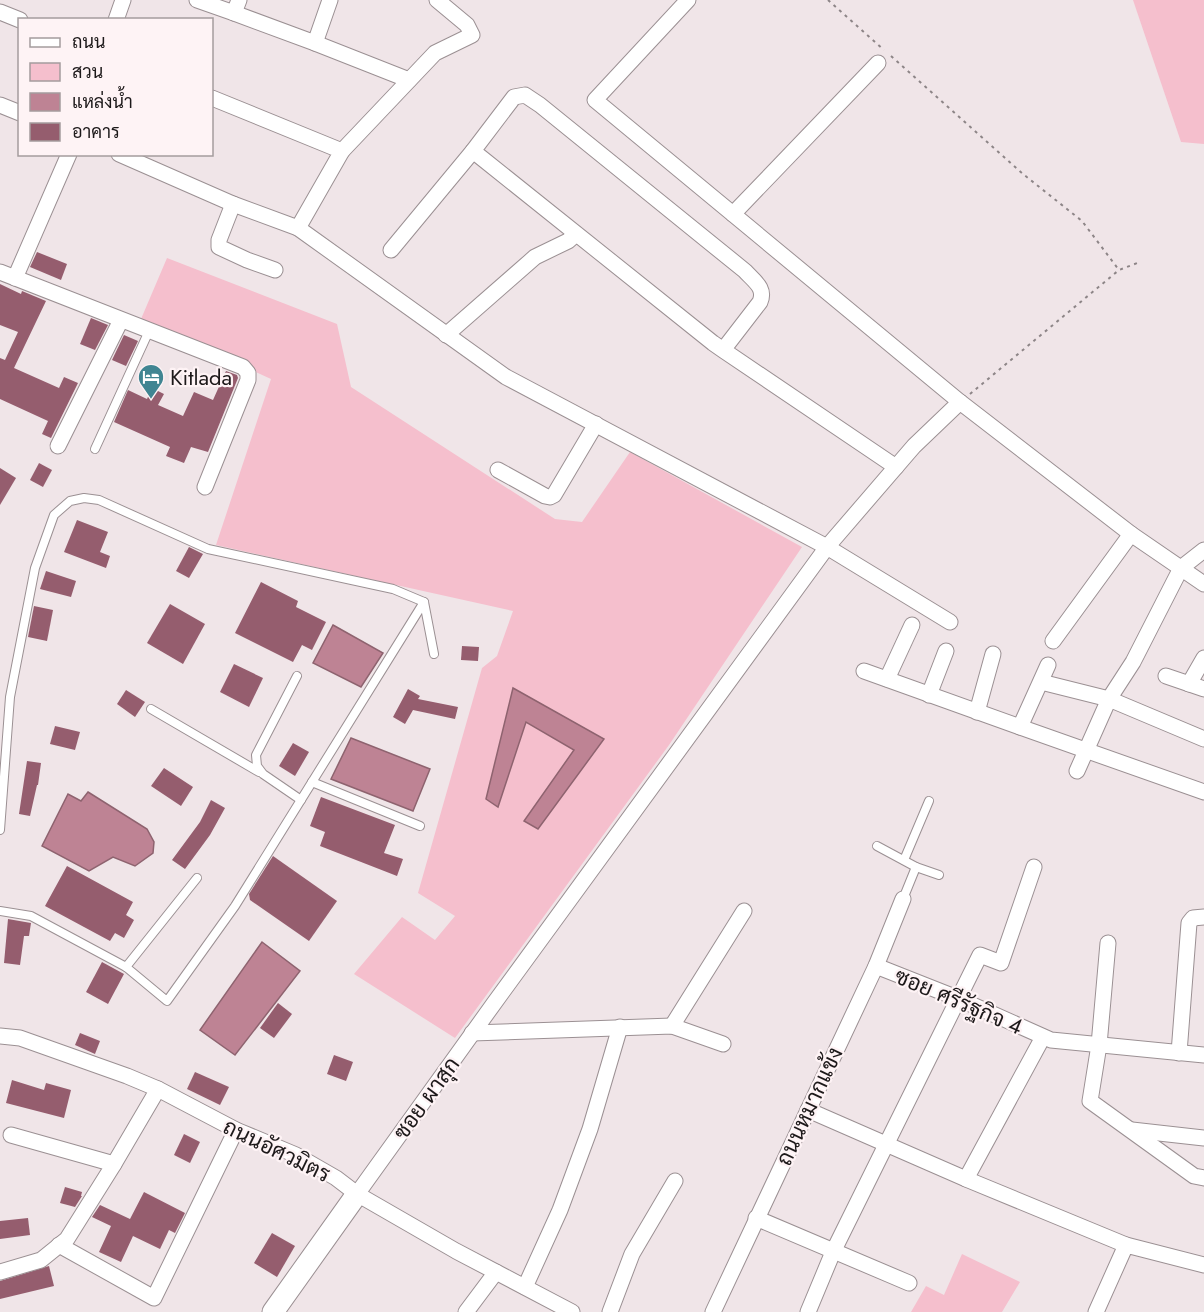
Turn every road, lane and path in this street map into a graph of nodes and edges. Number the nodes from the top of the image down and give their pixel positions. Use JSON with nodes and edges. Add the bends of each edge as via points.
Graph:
{"nodes":[{"id":1,"x":123,"y":0,"type":"edge"},
{"id":2,"x":197,"y":0,"type":"edge"},
{"id":3,"x":330,"y":0,"type":"edge"},
{"id":4,"x":437,"y":0,"type":"edge"},
{"id":5,"x":688,"y":0,"type":"edge"},
{"id":6,"x":828,"y":0,"type":"edge"},
{"id":7,"x":236,"y":6,"type":"edge"},
{"id":8,"x":0,"y":12,"type":"edge"},
{"id":9,"x":117,"y":18,"type":"edge"},
{"id":10,"x":18,"y":19,"type":"edge"},
{"id":11,"x":315,"y":43,"type":"junction"},
{"id":12,"x":878,"y":63,"type":"dead end"},
{"id":13,"x":409,"y":81,"type":"junction"},
{"id":14,"x":213,"y":98,"type":"edge"},
{"id":15,"x":0,"y":105,"type":"edge"},
{"id":16,"x":18,"y":112,"type":"edge"},
{"id":17,"x":342,"y":151,"type":"junction"},
{"id":18,"x":473,"y":151,"type":"junction"},
{"id":19,"x":68,"y":156,"type":"edge"},
{"id":20,"x":123,"y":156,"type":"edge"},
{"id":21,"x":233,"y":204,"type":"junction"},
{"id":22,"x":733,"y":214,"type":"junction"},
{"id":23,"x":298,"y":228,"type":"junction"},
{"id":24,"x":576,"y":234,"type":"junction"},
{"id":25,"x":391,"y":250,"type":"dead end"},
{"id":26,"x":1140,"y":262,"type":"dead end"},
{"id":27,"x":275,"y":270,"type":"dead end"},
{"id":28,"x":1119,"y":270,"type":"junction"},
{"id":29,"x":0,"y":272,"type":"edge"},
{"id":30,"x":15,"y":278,"type":"junction"},
{"id":31,"x":121,"y":320,"type":"junction"},
{"id":32,"x":149,"y":331,"type":"junction"},
{"id":33,"x":446,"y":335,"type":"junction"},
{"id":34,"x":723,"y":350,"type":"junction"},
{"id":35,"x":960,"y":402,"type":"junction"},
{"id":36,"x":596,"y":423,"type":"junction"},
{"id":37,"x":58,"y":446,"type":"dead end"},
{"id":38,"x":95,"y":449,"type":"dead end"},
{"id":39,"x":896,"y":467,"type":"junction"},
{"id":40,"x":498,"y":470,"type":"dead end"},
{"id":41,"x":205,"y":487,"type":"dead end"},
{"id":42,"x":1131,"y":534,"type":"junction"},
{"id":43,"x":827,"y":547,"type":"junction"},
{"id":44,"x":1204,"y":550,"type":"edge"},
{"id":45,"x":1181,"y":568,"type":"junction"},
{"id":46,"x":1204,"y":584,"type":"edge"},
{"id":47,"x":424,"y":602,"type":"junction"},
{"id":48,"x":950,"y":622,"type":"dead end"},
{"id":49,"x":912,"y":625,"type":"dead end"},
{"id":50,"x":1053,"y":641,"type":"dead end"},
{"id":51,"x":946,"y":651,"type":"dead end"},
{"id":52,"x":434,"y":654,"type":"dead end"},
{"id":53,"x":993,"y":654,"type":"dead end"},
{"id":54,"x":1204,"y":658,"type":"edge"},
{"id":55,"x":1048,"y":665,"type":"dead end"},
{"id":56,"x":864,"y":671,"type":"dead end"},
{"id":57,"x":297,"y":676,"type":"dead end"},
{"id":58,"x":1166,"y":676,"type":"dead end"},
{"id":59,"x":887,"y":679,"type":"junction"},
{"id":60,"x":1041,"y":682,"type":"junction"},
{"id":61,"x":1189,"y":684,"type":"junction"},
{"id":62,"x":1204,"y":689,"type":"edge"},
{"id":63,"x":929,"y":695,"type":"junction"},
{"id":64,"x":1109,"y":699,"type":"junction"},
{"id":65,"x":151,"y":709,"type":"dead end"},
{"id":66,"x":977,"y":712,"type":"junction"},
{"id":67,"x":1020,"y":727,"type":"junction"},
{"id":68,"x":1204,"y":739,"type":"edge"},
{"id":69,"x":1086,"y":750,"type":"junction"},
{"id":70,"x":1077,"y":771,"type":"dead end"},
{"id":71,"x":263,"y":774,"type":"junction"},
{"id":72,"x":312,"y":782,"type":"junction"},
{"id":73,"x":1204,"y":792,"type":"edge"},
{"id":74,"x":301,"y":800,"type":"junction"},
{"id":75,"x":929,"y":801,"type":"dead end"},
{"id":76,"x":420,"y":826,"type":"dead end"},
{"id":77,"x":0,"y":830,"type":"edge"},
{"id":78,"x":877,"y":846,"type":"dead end"},
{"id":79,"x":904,"y":860,"type":"junction"},
{"id":80,"x":916,"y":867,"type":"junction"},
{"id":81,"x":1034,"y":867,"type":"dead end"},
{"id":82,"x":939,"y":875,"type":"dead end"},
{"id":83,"x":197,"y":878,"type":"dead end"},
{"id":84,"x":903,"y":899,"type":"joint"},
{"id":85,"x":0,"y":911,"type":"edge"},
{"id":86,"x":744,"y":911,"type":"dead end"},
{"id":87,"x":1204,"y":917,"type":"edge"},
{"id":88,"x":1108,"y":943,"type":"dead end"},
{"id":89,"x":126,"y":966,"type":"junction"},
{"id":90,"x":876,"y":966,"type":"junction"},
{"id":91,"x":957,"y":998,"type":"junction"},
{"id":92,"x":672,"y":1026,"type":"junction"},
{"id":93,"x":620,"y":1028,"type":"junction"},
{"id":94,"x":472,"y":1033,"type":"junction"},
{"id":95,"x":0,"y":1036,"type":"edge"},
{"id":96,"x":1043,"y":1037,"type":"junction"},
{"id":97,"x":723,"y":1044,"type":"dead end"},
{"id":98,"x":1099,"y":1045,"type":"junction"},
{"id":99,"x":1179,"y":1053,"type":"junction"},
{"id":100,"x":1204,"y":1055,"type":"edge"},
{"id":101,"x":158,"y":1089,"type":"junction"},
{"id":102,"x":808,"y":1110,"type":"junction"},
{"id":103,"x":236,"y":1130,"type":"junction"},
{"id":104,"x":1130,"y":1130,"type":"junction"},
{"id":105,"x":11,"y":1135,"type":"dead end"},
{"id":106,"x":1204,"y":1137,"type":"edge"},
{"id":107,"x":888,"y":1144,"type":"junction"},
{"id":108,"x":114,"y":1164,"type":"junction"},
{"id":109,"x":1204,"y":1178,"type":"edge"},
{"id":110,"x":966,"y":1179,"type":"junction"},
{"id":111,"x":675,"y":1181,"type":"dead end"},
{"id":112,"x":357,"y":1194,"type":"junction"},
{"id":113,"x":756,"y":1218,"type":"junction"},
{"id":114,"x":59,"y":1245,"type":"junction"},
{"id":115,"x":1126,"y":1245,"type":"junction"},
{"id":116,"x":833,"y":1252,"type":"junction"},
{"id":117,"x":1204,"y":1265,"type":"edge"},
{"id":118,"x":0,"y":1272,"type":"edge"},
{"id":119,"x":496,"y":1272,"type":"junction"},
{"id":120,"x":909,"y":1283,"type":"dead end"},
{"id":121,"x":525,"y":1287,"type":"junction"},
{"id":122,"x":563,"y":1310,"type":"edge"},
{"id":123,"x":273,"y":1312,"type":"edge"},
{"id":124,"x":466,"y":1312,"type":"edge"},
{"id":125,"x":610,"y":1312,"type":"edge"},
{"id":126,"x":713,"y":1312,"type":"edge"},
{"id":127,"x":808,"y":1312,"type":"edge"},
{"id":128,"x":1096,"y":1312,"type":"edge"}],
"edges":[{"from":1,"to":9,"type":"street"},
{"from":2,"to":7,"type":"street"},
{"from":3,"to":11,"type":"street"},
{"from":4,"to":13,"type":"street","via":[[467,25],[472,35],[435,53]]},
{"from":5,"to":22,"type":"street","via":[[595,100]]},
{"from":6,"to":28,"type":"path","via":[[1023,174],[1082,221]]},
{"from":7,"to":11,"type":"street"},
{"from":8,"to":10,"type":"street"},
{"from":11,"to":13,"type":"street"},
{"from":12,"to":22,"type":"street"},
{"from":13,"to":17,"type":"street"},
{"from":14,"to":17,"type":"street"},
{"from":15,"to":16,"type":"street"},
{"from":17,"to":23,"type":"street"},
{"from":18,"to":24,"type":"street"},
{"from":18,"to":25,"type":"street"},
{"from":18,"to":34,"type":"street","via":[[514,97],[525,95],[540,105],[761,288],[760,302]]},
{"from":19,"to":30,"type":"street"},
{"from":20,"to":21,"type":"street"},
{"from":21,"to":23,"type":"street"},
{"from":21,"to":27,"type":"street","via":[[219,247]]},
{"from":22,"to":35,"type":"street"},
{"from":23,"to":33,"type":"street"},
{"from":24,"to":33,"type":"street","via":[[535,257]]},
{"from":24,"to":34,"type":"street"},
{"from":26,"to":28,"type":"path"},
{"from":28,"to":35,"type":"path"},
{"from":29,"to":30,"type":"street"},
{"from":30,"to":31,"type":"street"},
{"from":31,"to":32,"type":"street"},
{"from":31,"to":37,"type":"street"},
{"from":32,"to":38,"type":"lane"},
{"from":32,"to":41,"type":"street","via":[[248,372]]},
{"from":33,"to":36,"type":"street","via":[[506,377]]},
{"from":34,"to":39,"type":"street"},
{"from":35,"to":39,"type":"street","name":"ซอย ผาสุก"},
{"from":35,"to":42,"type":"street"},
{"from":36,"to":40,"type":"street","via":[[554,495],[545,496]]},
{"from":36,"to":43,"type":"street"},
{"from":39,"to":43,"type":"street","name":"ซอย ผาสุก"},
{"from":42,"to":45,"type":"street"},
{"from":42,"to":50,"type":"street"},
{"from":43,"to":48,"type":"street"},
{"from":43,"to":94,"type":"street","name":"ซอย ผาสุก"},
{"from":44,"to":45,"type":"street"},
{"from":45,"to":46,"type":"street"},
{"from":45,"to":64,"type":"street","via":[[1133,662]]},
{"from":47,"to":52,"type":"lane"},
{"from":47,"to":72,"type":"lane"},
{"from":47,"to":77,"type":"lane","via":[[393,589],[208,549],[99,500],[70,501],[54,515],[35,567],[10,697]]},
{"from":49,"to":59,"type":"street"},
{"from":51,"to":63,"type":"street"},
{"from":53,"to":66,"type":"street"},
{"from":54,"to":61,"type":"street"},
{"from":55,"to":60,"type":"street"},
{"from":56,"to":59,"type":"street"},
{"from":57,"to":71,"type":"lane","via":[[256,755]]},
{"from":58,"to":61,"type":"street"},
{"from":59,"to":63,"type":"street"},
{"from":60,"to":64,"type":"street"},
{"from":60,"to":67,"type":"street"},
{"from":61,"to":62,"type":"street"},
{"from":63,"to":66,"type":"street"},
{"from":64,"to":68,"type":"street"},
{"from":64,"to":69,"type":"street"},
{"from":65,"to":71,"type":"lane"},
{"from":66,"to":67,"type":"street"},
{"from":67,"to":69,"type":"street"},
{"from":69,"to":70,"type":"street"},
{"from":69,"to":73,"type":"street"},
{"from":71,"to":74,"type":"lane"},
{"from":72,"to":74,"type":"lane"},
{"from":72,"to":76,"type":"lane"},
{"from":74,"to":89,"type":"lane","via":[[235,906],[167,1001]]},
{"from":75,"to":79,"type":"lane"},
{"from":78,"to":79,"type":"lane"},
{"from":79,"to":80,"type":"lane"},
{"from":80,"to":82,"type":"lane"},
{"from":80,"to":84,"type":"lane"},
{"from":81,"to":91,"type":"street","via":[[1002,963],[980,955]]},
{"from":83,"to":89,"type":"lane"},
{"from":84,"to":90,"type":"street","name":"ถนนหมากแข้ง"},
{"from":85,"to":89,"type":"lane","via":[[31,916]]},
{"from":86,"to":92,"type":"street"},
{"from":87,"to":99,"type":"street","via":[[1193,918],[1189,923]]},
{"from":88,"to":98,"type":"street"},
{"from":90,"to":91,"type":"street","name":"ซอย ศรีรัฐกิจ 4"},
{"from":90,"to":102,"type":"street","name":"ถนนหมากแข้ง"},
{"from":91,"to":96,"type":"street","name":"ซอย ศรีรัฐกิจ 4"},
{"from":91,"to":107,"type":"street"},
{"from":92,"to":93,"type":"street"},
{"from":92,"to":97,"type":"street"},
{"from":93,"to":94,"type":"street"},
{"from":93,"to":121,"type":"street","via":[[590,1129],[560,1210]]},
{"from":94,"to":112,"type":"street","name":"ซอย ผาสุก"},
{"from":95,"to":101,"type":"street","name":"ถนนอัศวมิตร","via":[[20,1038]]},
{"from":96,"to":98,"type":"street","name":"ซอย ศรีรัฐกิจ 4"},
{"from":96,"to":110,"type":"street"},
{"from":98,"to":99,"type":"street","name":"ซอย ศรีรัฐกิจ 4"},
{"from":98,"to":104,"type":"street","via":[[1090,1101]]},
{"from":99,"to":100,"type":"street","name":"ซอย ศรีรัฐกิจ 4"},
{"from":101,"to":103,"type":"street","name":"ถนนอัศวมิตร"},
{"from":101,"to":108,"type":"street"},
{"from":102,"to":107,"type":"street"},
{"from":102,"to":113,"type":"street","name":"ถนนหมากแข้ง"},
{"from":103,"to":112,"type":"street","name":"ถนนอัศวมิตร","via":[[296,1155]]},
{"from":103,"to":114,"type":"street","via":[[154,1298]]},
{"from":104,"to":106,"type":"street"},
{"from":104,"to":109,"type":"street","via":[[1194,1176]]},
{"from":105,"to":108,"type":"street"},
{"from":107,"to":110,"type":"street"},
{"from":107,"to":116,"type":"street"},
{"from":108,"to":114,"type":"street","via":[[67,1239]]},
{"from":110,"to":115,"type":"street"},
{"from":111,"to":125,"type":"street","via":[[632,1254]]},
{"from":112,"to":119,"type":"street","name":"ถนนอัศวมิตร"},
{"from":112,"to":123,"type":"street"},
{"from":113,"to":116,"type":"street"},
{"from":113,"to":126,"type":"street","name":"ถนนหมากแข้ง"},
{"from":114,"to":118,"type":"street","via":[[41,1260]]},
{"from":115,"to":117,"type":"street"},
{"from":115,"to":128,"type":"street"},
{"from":116,"to":120,"type":"street"},
{"from":116,"to":127,"type":"street"},
{"from":119,"to":121,"type":"street","name":"ถนนอัศวมิตร"},
{"from":119,"to":124,"type":"street"},
{"from":121,"to":122,"type":"street","name":"ถนนอัศวมิตร"}]}
